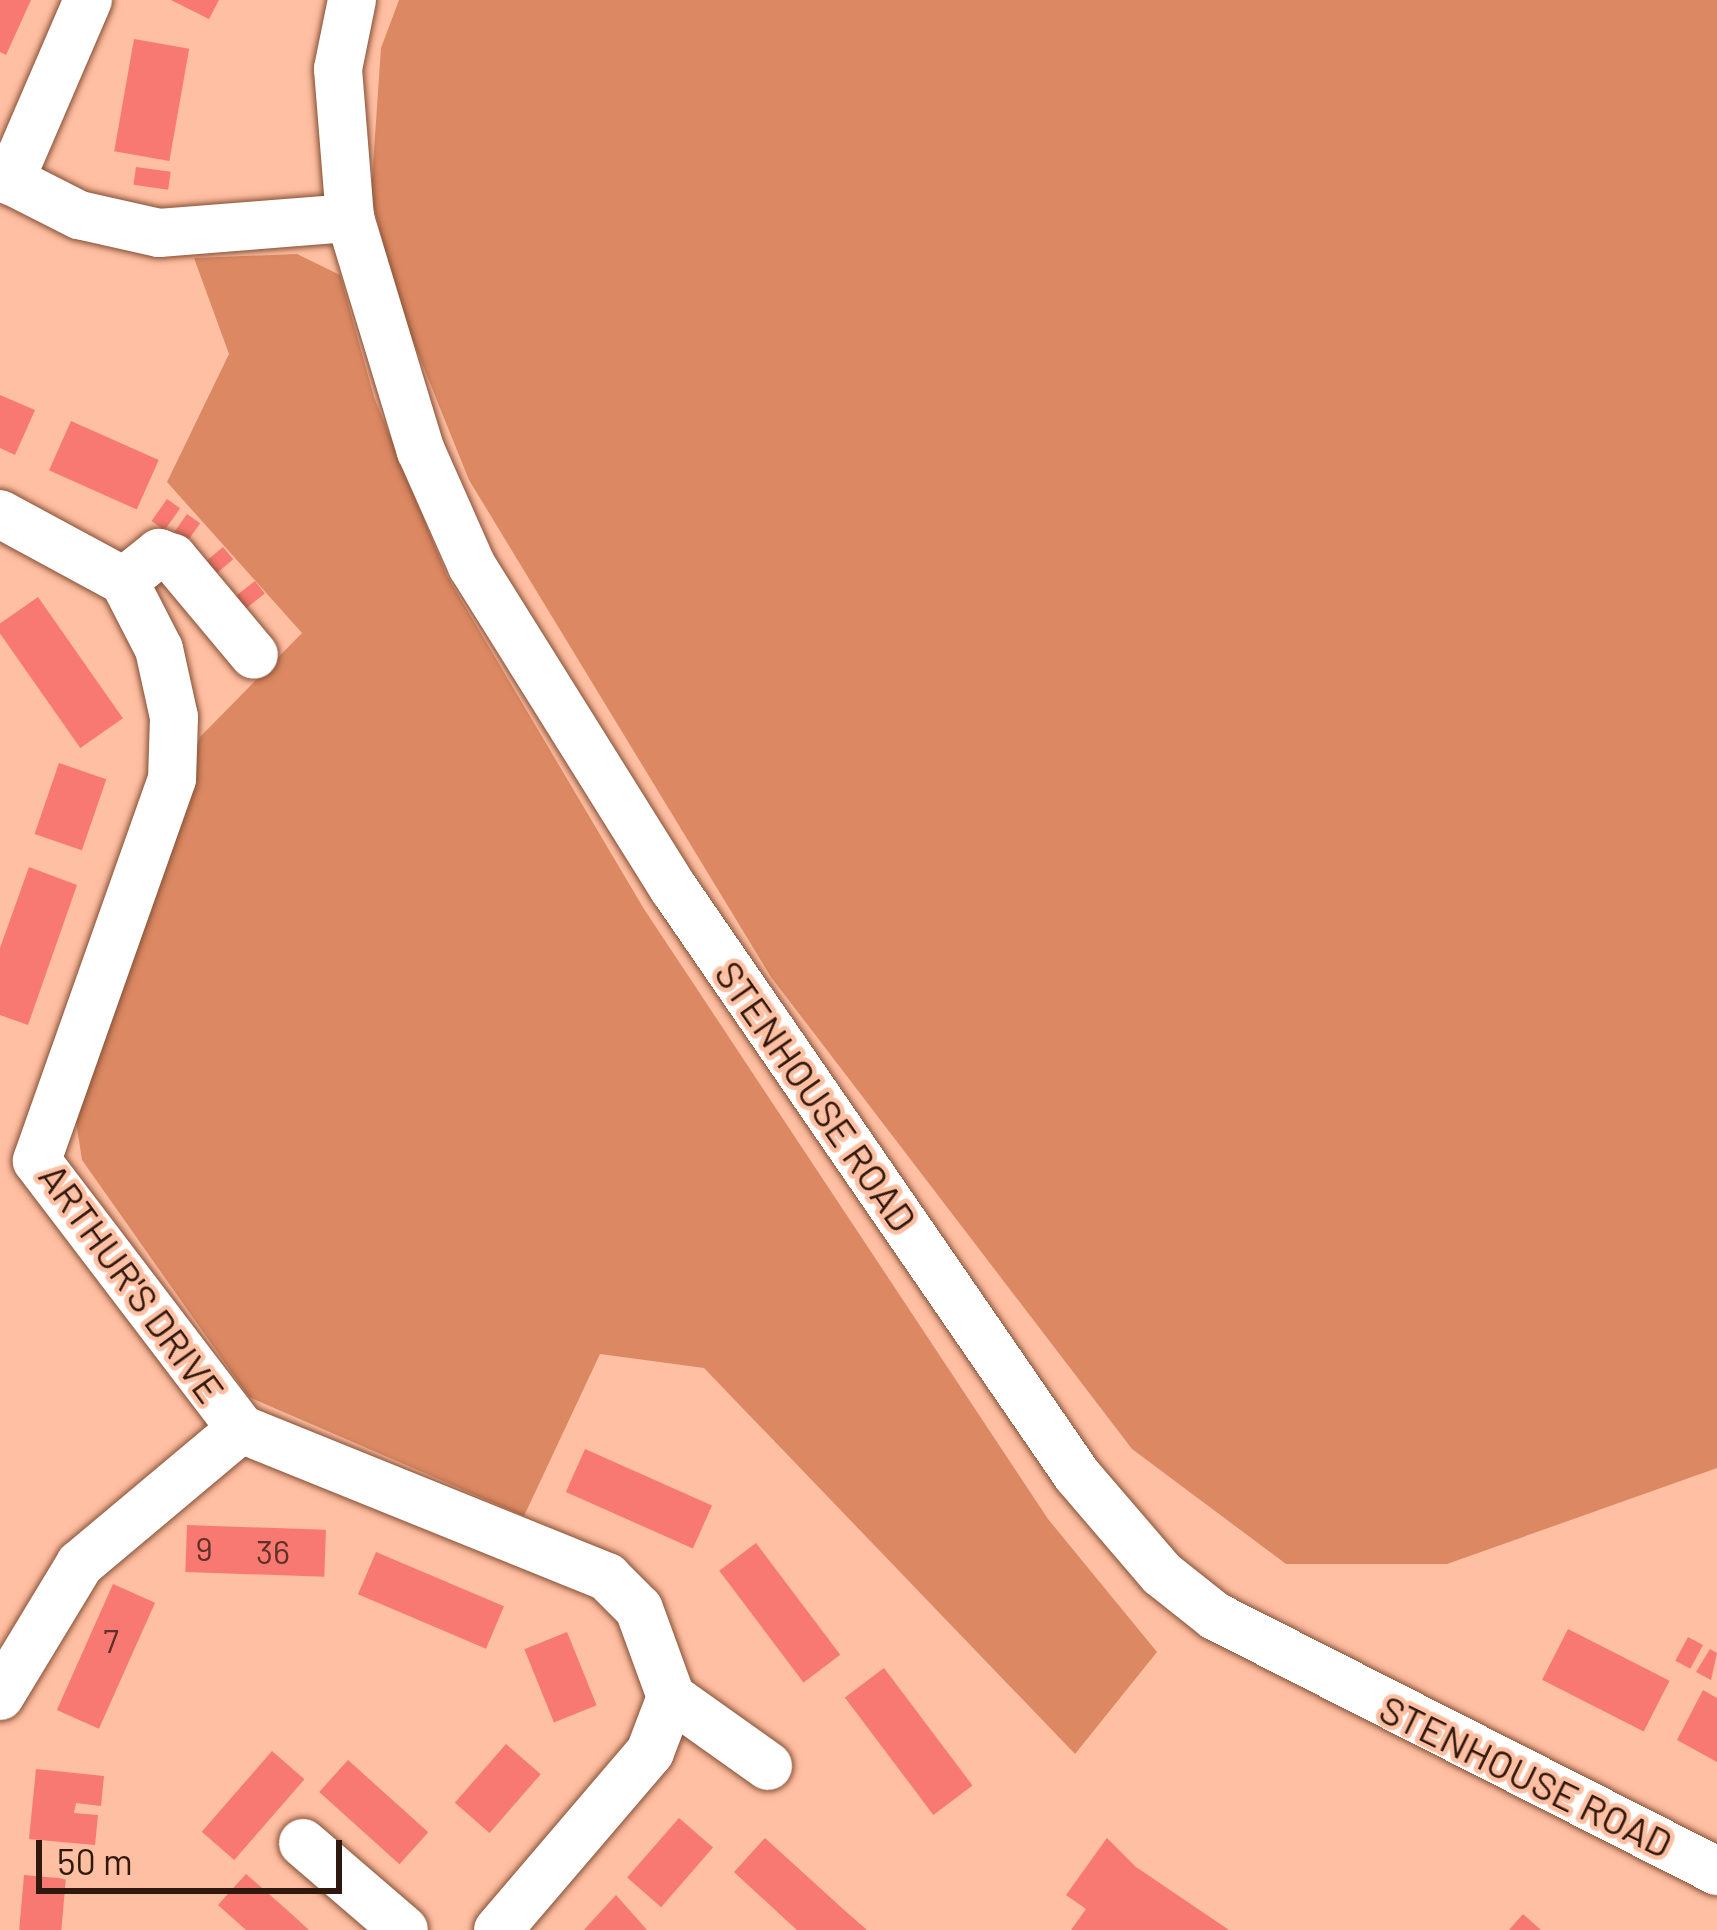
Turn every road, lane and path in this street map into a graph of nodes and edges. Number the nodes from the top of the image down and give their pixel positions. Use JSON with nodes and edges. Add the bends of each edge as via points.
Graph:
{"nodes":[{"id":1,"x":88,"y":0,"type":"edge"},
{"id":2,"x":352,"y":0,"type":"edge"},
{"id":3,"x":5,"y":178,"type":"edge"},
{"id":4,"x":350,"y":218,"type":"junction"},
{"id":5,"x":0,"y":514,"type":"edge"},
{"id":6,"x":124,"y":581,"type":"junction"},
{"id":7,"x":254,"y":656,"type":"dead end"},
{"id":8,"x":18,"y":1160,"type":"edge"},
{"id":9,"x":241,"y":1430,"type":"junction"},
{"id":10,"x":0,"y":1696,"type":"edge"},
{"id":11,"x":671,"y":1697,"type":"junction"},
{"id":12,"x":768,"y":1766,"type":"dead end"},
{"id":13,"x":303,"y":1843,"type":"dead end"},
{"id":14,"x":1717,"y":1871,"type":"edge"},
{"id":15,"x":404,"y":1930,"type":"edge"},
{"id":16,"x":498,"y":1930,"type":"edge"}],
"edges":[{"from":1,"to":3,"type":"street"},
{"from":2,"to":4,"type":"street","name":"STENHOUSE ROAD","via":[[338,69]]},
{"from":3,"to":4,"type":"street","via":[[80,215],[159,233]]},
{"from":4,"to":14,"type":"street","name":"STENHOUSE ROAD","via":[[414,429],[472,566],[674,890],[1117,1526],[1215,1616],[1293,1662]]},
{"from":5,"to":6,"type":"street"},
{"from":6,"to":7,"type":"street","via":[[159,553],[173,558]]},
{"from":6,"to":8,"type":"street","name":"ARTHUR'S DRIVE","via":[[159,649],[172,779]]},
{"from":8,"to":9,"type":"street","name":"ARTHUR'S DRIVE"},
{"from":9,"to":10,"type":"street","via":[[80,1564]]},
{"from":9,"to":11,"type":"street","name":"ARTHUR'S DRIVE","via":[[607,1576],[639,1609]]},
{"from":11,"to":12,"type":"street"},
{"from":11,"to":16,"type":"street","via":[[650,1752]]},
{"from":13,"to":15,"type":"street"}]}
